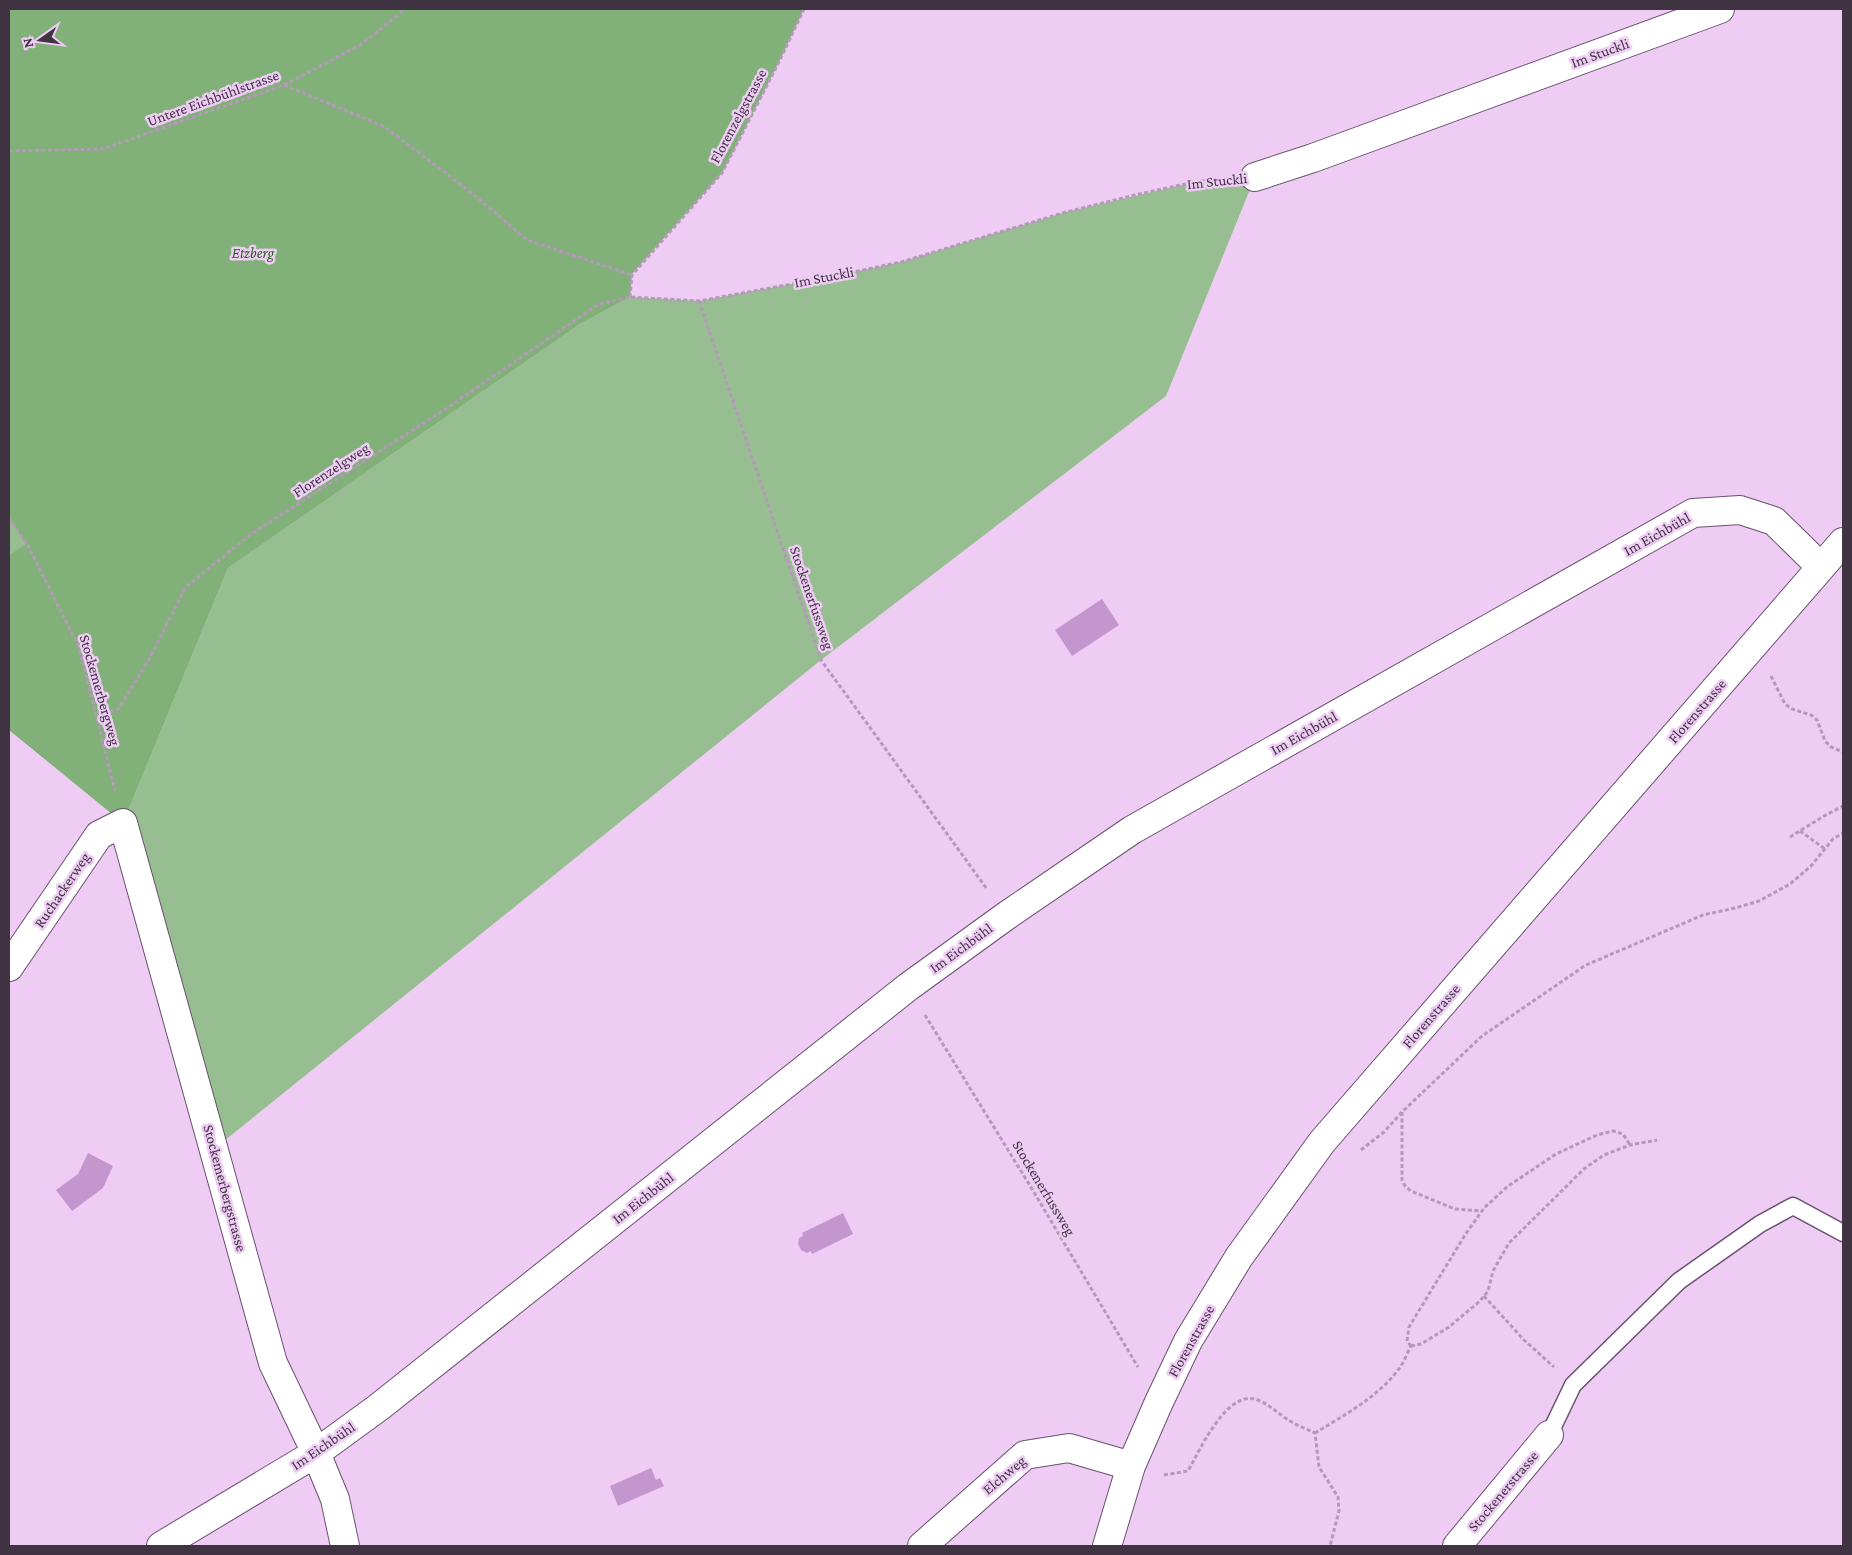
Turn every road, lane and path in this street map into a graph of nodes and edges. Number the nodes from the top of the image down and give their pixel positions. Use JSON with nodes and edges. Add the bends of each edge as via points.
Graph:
{"nodes":[{"id":1,"x":405,"y":9,"type":"edge"},
{"id":2,"x":804,"y":9,"type":"edge"},
{"id":3,"x":1720,"y":9,"type":"edge"},
{"id":4,"x":284,"y":85,"type":"junction"},
{"id":5,"x":9,"y":150,"type":"edge"},
{"id":6,"x":1255,"y":177,"type":"joint"},
{"id":7,"x":632,"y":274,"type":"junction"},
{"id":8,"x":630,"y":298,"type":"junction"},
{"id":9,"x":699,"y":301,"type":"junction"},
{"id":10,"x":9,"y":518,"type":"edge"},
{"id":11,"x":1843,"y":542,"type":"edge"},
{"id":12,"x":1821,"y":567,"type":"junction"},
{"id":13,"x":1749,"y":652,"type":"junction"},
{"id":14,"x":98,"y":717,"type":"junction"},
{"id":15,"x":1843,"y":752,"type":"edge"},
{"id":16,"x":1843,"y":806,"type":"edge"},
{"id":17,"x":123,"y":823,"type":"junction"},
{"id":18,"x":1800,"y":831,"type":"junction"},
{"id":19,"x":1843,"y":833,"type":"edge"},
{"id":20,"x":1790,"y":837,"type":"dead end"},
{"id":21,"x":1825,"y":849,"type":"junction"},
{"id":22,"x":1006,"y":916,"type":"junction"},
{"id":23,"x":9,"y":967,"type":"edge"},
{"id":24,"x":908,"y":987,"type":"junction"},
{"id":25,"x":1402,"y":1112,"type":"junction"},
{"id":26,"x":1657,"y":1140,"type":"dead end"},
{"id":27,"x":1322,"y":1142,"type":"junction"},
{"id":28,"x":1630,"y":1145,"type":"junction"},
{"id":29,"x":1482,"y":1211,"type":"junction"},
{"id":30,"x":1843,"y":1233,"type":"edge"},
{"id":31,"x":1484,"y":1296,"type":"junction"},
{"id":32,"x":1411,"y":1346,"type":"junction"},
{"id":33,"x":1573,"y":1385,"type":"junction"},
{"id":34,"x":1159,"y":1402,"type":"junction"},
{"id":35,"x":1314,"y":1432,"type":"junction"},
{"id":36,"x":1549,"y":1435,"type":"joint"},
{"id":37,"x":316,"y":1453,"type":"junction"},
{"id":38,"x":1131,"y":1466,"type":"junction"},
{"id":39,"x":161,"y":1546,"type":"edge"},
{"id":40,"x":345,"y":1546,"type":"edge"},
{"id":41,"x":922,"y":1546,"type":"edge"},
{"id":42,"x":1106,"y":1546,"type":"edge"},
{"id":43,"x":1330,"y":1546,"type":"edge"},
{"id":44,"x":1457,"y":1546,"type":"edge"}],
"edges":[{"from":1,"to":4,"type":"path","name":"Untere Eichbühlstrasse","via":[[362,44]]},
{"from":2,"to":7,"type":"path","name":"Florenzelgstrasse","via":[[722,173]]},
{"from":3,"to":6,"type":"street","name":"Im Stuckli"},
{"from":4,"to":5,"type":"path","name":"Untere Eichbühlstrasse","via":[[103,149]]},
{"from":4,"to":7,"type":"path","via":[[385,127],[527,240]]},
{"from":6,"to":9,"type":"path","name":"Im Stuckli","via":[[1199,181],[1139,194],[1066,212],[901,262]]},
{"from":7,"to":8,"type":"path"},
{"from":8,"to":9,"type":"path","name":"Im Stuckli"},
{"from":8,"to":14,"type":"path","name":"Florenzelgweg","via":[[599,304],[447,408],[251,534],[186,587],[147,663],[118,709]]},
{"from":9,"to":22,"type":"path","name":"Stockenerfussweg","via":[[821,660]]},
{"from":10,"to":14,"type":"path","name":"Stockemerbergweg","via":[[26,544],[79,648]]},
{"from":11,"to":12,"type":"street","name":"Florenstrasse"},
{"from":12,"to":13,"type":"street","name":"Florenstrasse"},
{"from":12,"to":22,"type":"street","name":"Im Eichbühl","via":[[1774,521],[1740,510],[1693,513],[1132,830]]},
{"from":13,"to":15,"type":"path","via":[[1769,674],[1785,704],[1811,715],[1817,720],[1825,741]]},
{"from":13,"to":27,"type":"street","name":"Florenstrasse"},
{"from":14,"to":17,"type":"path","name":"Stockemerbergweg"},
{"from":16,"to":18,"type":"path"},
{"from":17,"to":23,"type":"street","name":"Ruchackerweg","via":[[99,835]]},
{"from":17,"to":37,"type":"street","name":"Stockemerbergstrasse","via":[[273,1363]]},
{"from":18,"to":20,"type":"path"},
{"from":18,"to":21,"type":"path"},
{"from":19,"to":21,"type":"path"},
{"from":21,"to":25,"type":"path","via":[[1790,884],[1759,901],[1703,915],[1586,964],[1482,1036]]},
{"from":22,"to":24,"type":"street","name":"Im Eichbühl"},
{"from":24,"to":34,"type":"path","name":"Stockenerfussweg"},
{"from":24,"to":37,"type":"street","name":"Im Eichbühl","via":[[380,1407]]},
{"from":25,"to":27,"type":"path","via":[[1362,1150],[1346,1155]]},
{"from":25,"to":29,"type":"path","via":[[1402,1180],[1405,1186],[1455,1209]]},
{"from":26,"to":28,"type":"path"},
{"from":27,"to":34,"type":"street","name":"Florenstrasse","via":[[1239,1257],[1188,1341]]},
{"from":28,"to":29,"type":"path","via":[[1623,1134],[1613,1131],[1597,1135],[1556,1154],[1508,1186]]},
{"from":28,"to":31,"type":"path","via":[[1604,1155],[1584,1169],[1509,1243],[1493,1271]]},
{"from":29,"to":32,"type":"path","via":[[1409,1327],[1407,1341]]},
{"from":30,"to":33,"type":"lane","via":[[1793,1206],[1760,1224],[1679,1281]]},
{"from":31,"to":32,"type":"path","via":[[1448,1327]]},
{"from":31,"to":33,"type":"path","via":[[1524,1340]]},
{"from":32,"to":35,"type":"path","via":[[1398,1370],[1382,1386],[1348,1414]]},
{"from":33,"to":36,"type":"lane"},
{"from":34,"to":38,"type":"street","name":"Florenstrasse"},
{"from":35,"to":38,"type":"path","via":[[1260,1401],[1252,1398],[1241,1400],[1215,1423],[1188,1470],[1160,1476]]},
{"from":35,"to":43,"type":"path","via":[[1320,1467],[1338,1497]]},
{"from":36,"to":44,"type":"street","name":"Stockenerstrasse"},
{"from":37,"to":39,"type":"street","name":"Im Eichbühl"},
{"from":37,"to":40,"type":"street","name":"Stockemerbergstrasse","via":[[335,1499]]},
{"from":38,"to":41,"type":"street","name":"Elchweg","via":[[1069,1448],[1025,1455]]},
{"from":38,"to":42,"type":"street","name":"Florenstrasse"}]}
